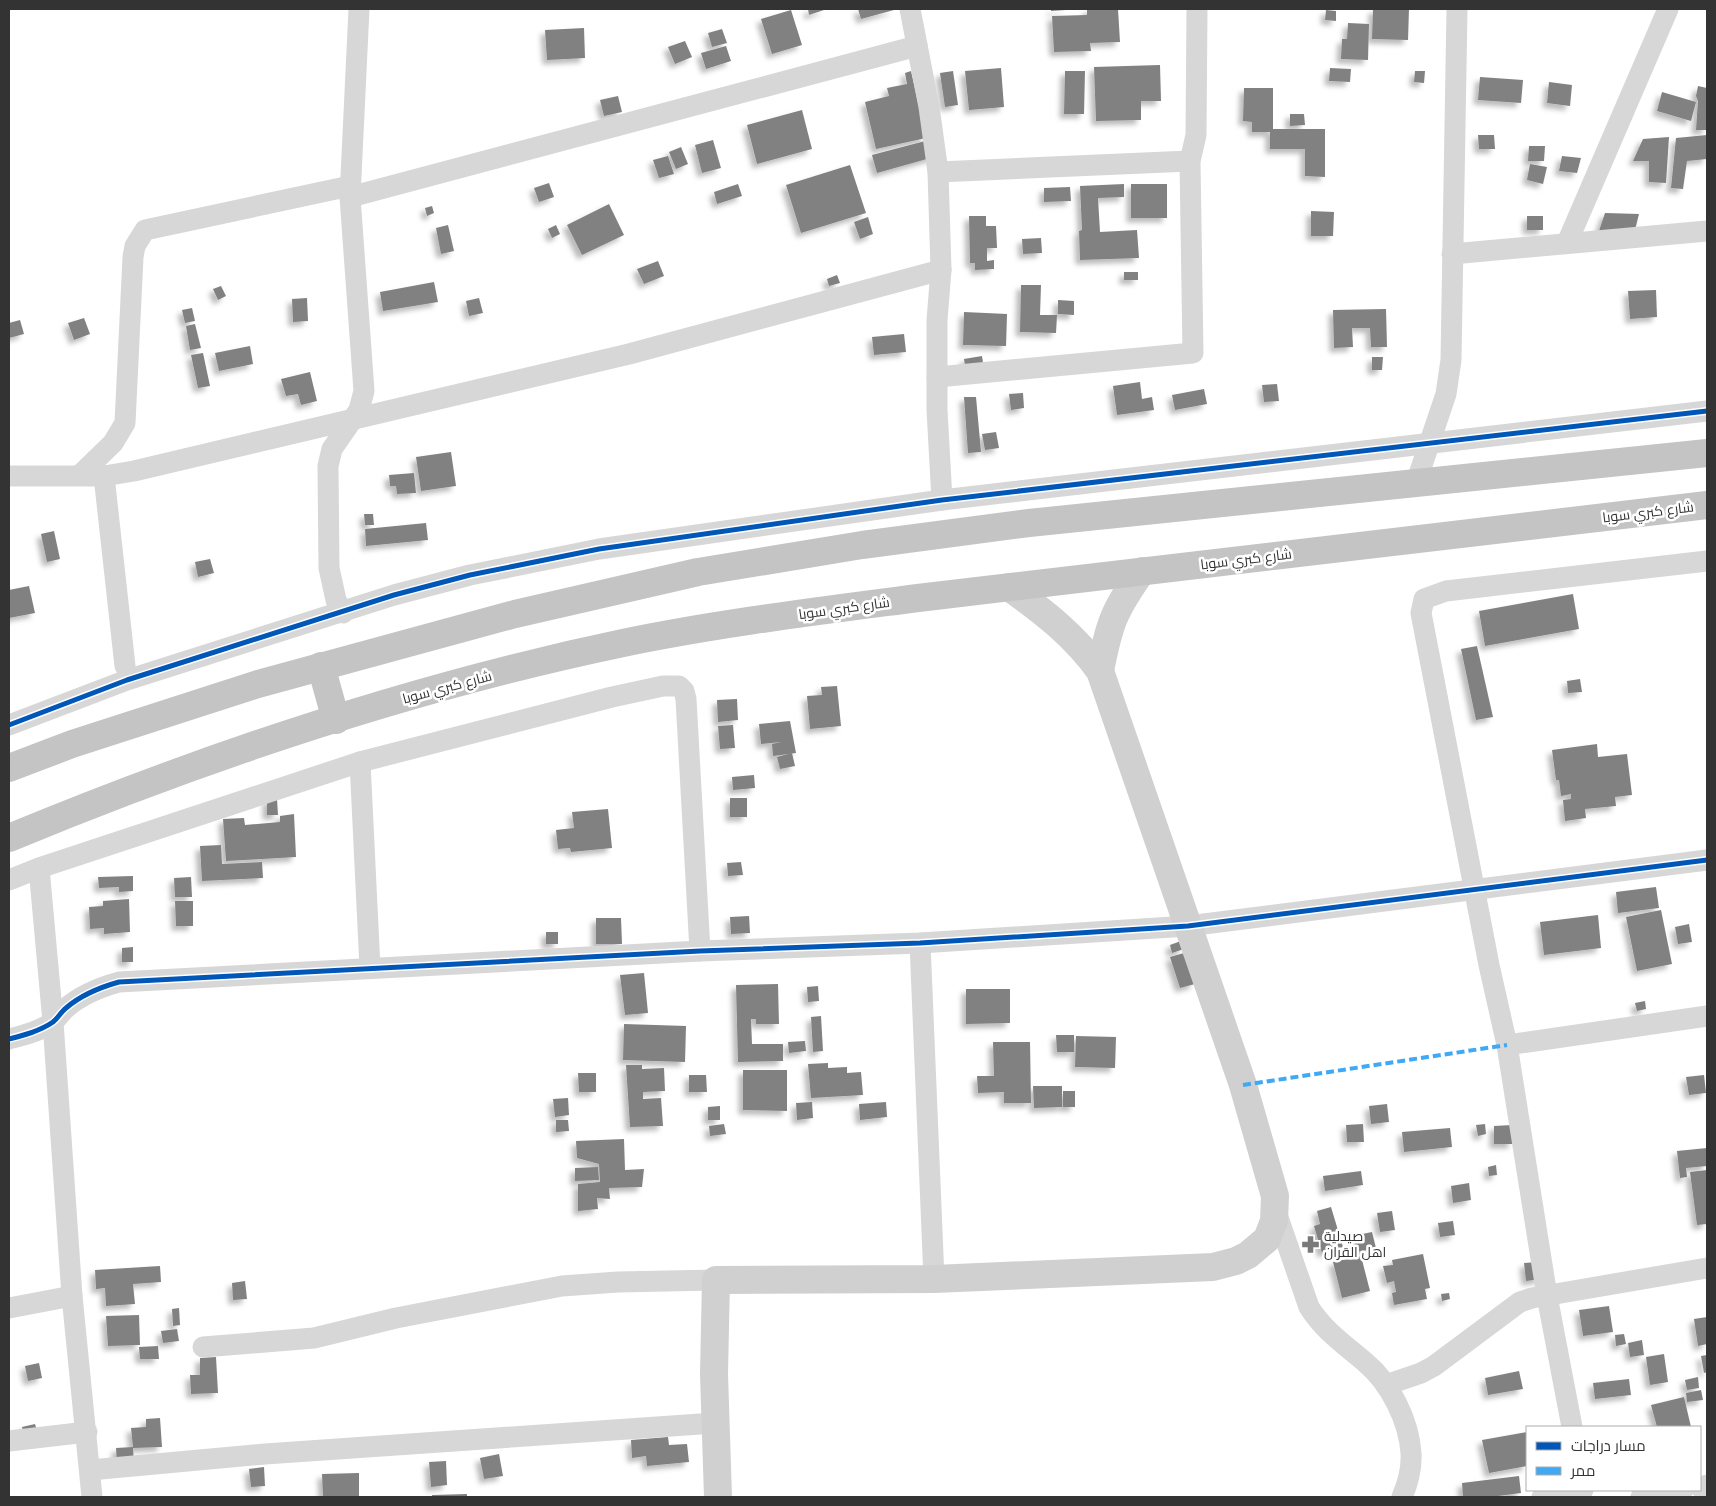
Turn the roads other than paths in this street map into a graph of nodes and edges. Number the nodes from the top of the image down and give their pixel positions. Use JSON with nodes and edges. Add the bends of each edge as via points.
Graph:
{"nodes":[{"id":1,"x":359,"y":9,"type":"edge"},
{"id":2,"x":910,"y":9,"type":"edge"},
{"id":3,"x":1197,"y":9,"type":"edge"},
{"id":4,"x":1457,"y":9,"type":"edge"},
{"id":5,"x":1668,"y":9,"type":"edge"},
{"id":6,"x":917,"y":46,"type":"junction"},
{"id":7,"x":1190,"y":161,"type":"junction"},
{"id":8,"x":938,"y":172,"type":"junction"},
{"id":9,"x":350,"y":192,"type":"junction"},
{"id":10,"x":1707,"y":231,"type":"edge"},
{"id":11,"x":1567,"y":243,"type":"junction"},
{"id":12,"x":1452,"y":254,"type":"junction"},
{"id":13,"x":941,"y":270,"type":"junction"},
{"id":14,"x":937,"y":377,"type":"junction"},
{"id":15,"x":1707,"y":411,"type":"edge"},
{"id":16,"x":354,"y":418,"type":"junction"},
{"id":17,"x":1430,"y":445,"type":"junction"},
{"id":18,"x":1707,"y":453,"type":"edge"},
{"id":19,"x":80,"y":475,"type":"junction"},
{"id":20,"x":9,"y":476,"type":"edge"},
{"id":21,"x":104,"y":476,"type":"junction"},
{"id":22,"x":1416,"y":483,"type":"junction"},
{"id":23,"x":942,"y":500,"type":"junction"},
{"id":24,"x":1707,"y":505,"type":"edge"},
{"id":25,"x":1707,"y":561,"type":"edge"},
{"id":26,"x":1142,"y":571,"type":"junction"},
{"id":27,"x":1009,"y":587,"type":"junction"},
{"id":28,"x":339,"y":607,"type":"junction"},
{"id":29,"x":125,"y":666,"type":"junction"},
{"id":30,"x":321,"y":666,"type":"junction"},
{"id":31,"x":1100,"y":671,"type":"junction"},
{"id":32,"x":9,"y":710,"type":"edge"},
{"id":33,"x":336,"y":720,"type":"junction"},
{"id":34,"x":9,"y":725,"type":"edge"},
{"id":35,"x":360,"y":762,"type":"junction"},
{"id":36,"x":9,"y":768,"type":"edge"},
{"id":37,"x":9,"y":838,"type":"edge"},
{"id":38,"x":1707,"y":860,"type":"edge"},
{"id":39,"x":39,"y":868,"type":"junction"},
{"id":40,"x":9,"y":880,"type":"edge"},
{"id":41,"x":1476,"y":890,"type":"junction"},
{"id":42,"x":1188,"y":926,"type":"junction"},
{"id":43,"x":920,"y":943,"type":"junction"},
{"id":44,"x":700,"y":951,"type":"junction"},
{"id":45,"x":370,"y":968,"type":"junction"},
{"id":46,"x":1707,"y":1016,"type":"edge"},
{"id":47,"x":53,"y":1022,"type":"junction"},
{"id":48,"x":9,"y":1039,"type":"edge"},
{"id":49,"x":1507,"y":1045,"type":"junction"},
{"id":50,"x":1275,"y":1209,"type":"junction"},
{"id":51,"x":1707,"y":1268,"type":"edge"},
{"id":52,"x":934,"y":1279,"type":"junction"},
{"id":53,"x":716,"y":1280,"type":"junction"},
{"id":54,"x":72,"y":1296,"type":"junction"},
{"id":55,"x":1547,"y":1296,"type":"junction"},
{"id":56,"x":9,"y":1308,"type":"edge"},
{"id":57,"x":203,"y":1347,"type":"dead end"},
{"id":58,"x":1386,"y":1385,"type":"junction"},
{"id":59,"x":715,"y":1423,"type":"junction"},
{"id":60,"x":1572,"y":1426,"type":"edge"},
{"id":61,"x":86,"y":1432,"type":"junction"},
{"id":62,"x":9,"y":1440,"type":"edge"},
{"id":63,"x":90,"y":1470,"type":"junction"},
{"id":64,"x":1577,"y":1491,"type":"edge"},
{"id":65,"x":1677,"y":1491,"type":"edge"},
{"id":66,"x":92,"y":1497,"type":"edge"},
{"id":67,"x":718,"y":1497,"type":"edge"},
{"id":68,"x":1402,"y":1497,"type":"edge"},
{"id":69,"x":1542,"y":1497,"type":"edge"},
{"id":70,"x":1641,"y":1497,"type":"edge"}],
"edges":[{"from":1,"to":9,"type":"street"},
{"from":2,"to":6,"type":"street"},
{"from":3,"to":7,"type":"street","via":[[1196,135]]},
{"from":4,"to":12,"type":"street"},
{"from":5,"to":11,"type":"street"},
{"from":6,"to":8,"type":"street"},
{"from":6,"to":9,"type":"street"},
{"from":7,"to":8,"type":"street"},
{"from":7,"to":14,"type":"street","via":[[1193,353]]},
{"from":8,"to":13,"type":"street"},
{"from":9,"to":16,"type":"street","via":[[364,392]]},
{"from":9,"to":19,"type":"street","via":[[145,230],[135,246],[133,257],[125,423],[105,452]]},
{"from":10,"to":11,"type":"street"},
{"from":11,"to":12,"type":"street"},
{"from":12,"to":17,"type":"street","via":[[1452,360],[1446,394]]},
{"from":13,"to":14,"type":"street"},
{"from":13,"to":16,"type":"street","via":[[629,354]]},
{"from":14,"to":23,"type":"street"},
{"from":15,"to":17,"type":"street"},
{"from":16,"to":21,"type":"street","via":[[207,455]]},
{"from":16,"to":28,"type":"street","via":[[332,450],[328,466],[329,568]]},
{"from":17,"to":22,"type":"street"},
{"from":17,"to":23,"type":"street"},
{"from":18,"to":22,"type":"highway"},
{"from":19,"to":20,"type":"street"},
{"from":19,"to":21,"type":"street"},
{"from":21,"to":29,"type":"street"},
{"from":22,"to":30,"type":"highway","via":[[954,532],[707,570],[515,614]]},
{"from":23,"to":28,"type":"street","via":[[590,550]]},
{"from":24,"to":26,"type":"highway","name":"شارع كبري سوبا"},
{"from":25,"to":41,"type":"street","via":[[1446,591],[1424,599],[1422,624]]},
{"from":26,"to":27,"type":"highway","name":"شارع كبري سوبا"},
{"from":26,"to":31,"type":"street","via":[[1114,614]]},
{"from":27,"to":31,"type":"street","via":[[1062,627]]},
{"from":27,"to":33,"type":"highway","name":"شارع كبري سوبا","via":[[822,610],[625,643],[430,690]]},
{"from":28,"to":29,"type":"street"},
{"from":28,"to":34,"type":"street","via":[[127,680]]},
{"from":29,"to":32,"type":"street"},
{"from":30,"to":33,"type":"highway"},
{"from":30,"to":36,"type":"highway","via":[[180,708]]},
{"from":31,"to":42,"type":"street"},
{"from":33,"to":37,"type":"highway","name":"شارع كبري سوبا","via":[[234,751]]},
{"from":35,"to":39,"type":"street"},
{"from":35,"to":44,"type":"street","via":[[612,697],[663,686],[679,686],[686,699]]},
{"from":35,"to":45,"type":"street"},
{"from":38,"to":41,"type":"street"},
{"from":39,"to":40,"type":"street"},
{"from":39,"to":47,"type":"street"},
{"from":41,"to":42,"type":"street"},
{"from":41,"to":49,"type":"street"},
{"from":42,"to":43,"type":"street"},
{"from":42,"to":50,"type":"street","via":[[1243,1085],[1272,1182]]},
{"from":43,"to":44,"type":"street"},
{"from":43,"to":52,"type":"street"},
{"from":44,"to":45,"type":"street"},
{"from":45,"to":47,"type":"street","via":[[119,982],[101,987],[75,1002]]},
{"from":46,"to":49,"type":"street"},
{"from":47,"to":48,"type":"street"},
{"from":47,"to":54,"type":"street"},
{"from":49,"to":55,"type":"street"},
{"from":50,"to":52,"type":"street","via":[[1267,1239],[1248,1255],[1224,1265]]},
{"from":50,"to":58,"type":"street","via":[[1302,1290],[1318,1322],[1366,1363]]},
{"from":51,"to":55,"type":"street"},
{"from":52,"to":53,"type":"street"},
{"from":53,"to":57,"type":"street","via":[[562,1286],[396,1318],[314,1338]]},
{"from":53,"to":59,"type":"street"},
{"from":54,"to":56,"type":"street"},
{"from":54,"to":61,"type":"street"},
{"from":55,"to":58,"type":"street","via":[[1520,1302],[1434,1366]]},
{"from":55,"to":60,"type":"street"},
{"from":58,"to":68,"type":"street","via":[[1406,1428],[1411,1452],[1410,1477]]},
{"from":59,"to":63,"type":"street","via":[[265,1454]]},
{"from":59,"to":67,"type":"street"},
{"from":61,"to":62,"type":"street"},
{"from":61,"to":63,"type":"street"},
{"from":63,"to":66,"type":"street"},
{"from":64,"to":69,"type":"street"},
{"from":65,"to":70,"type":"street"}]}
